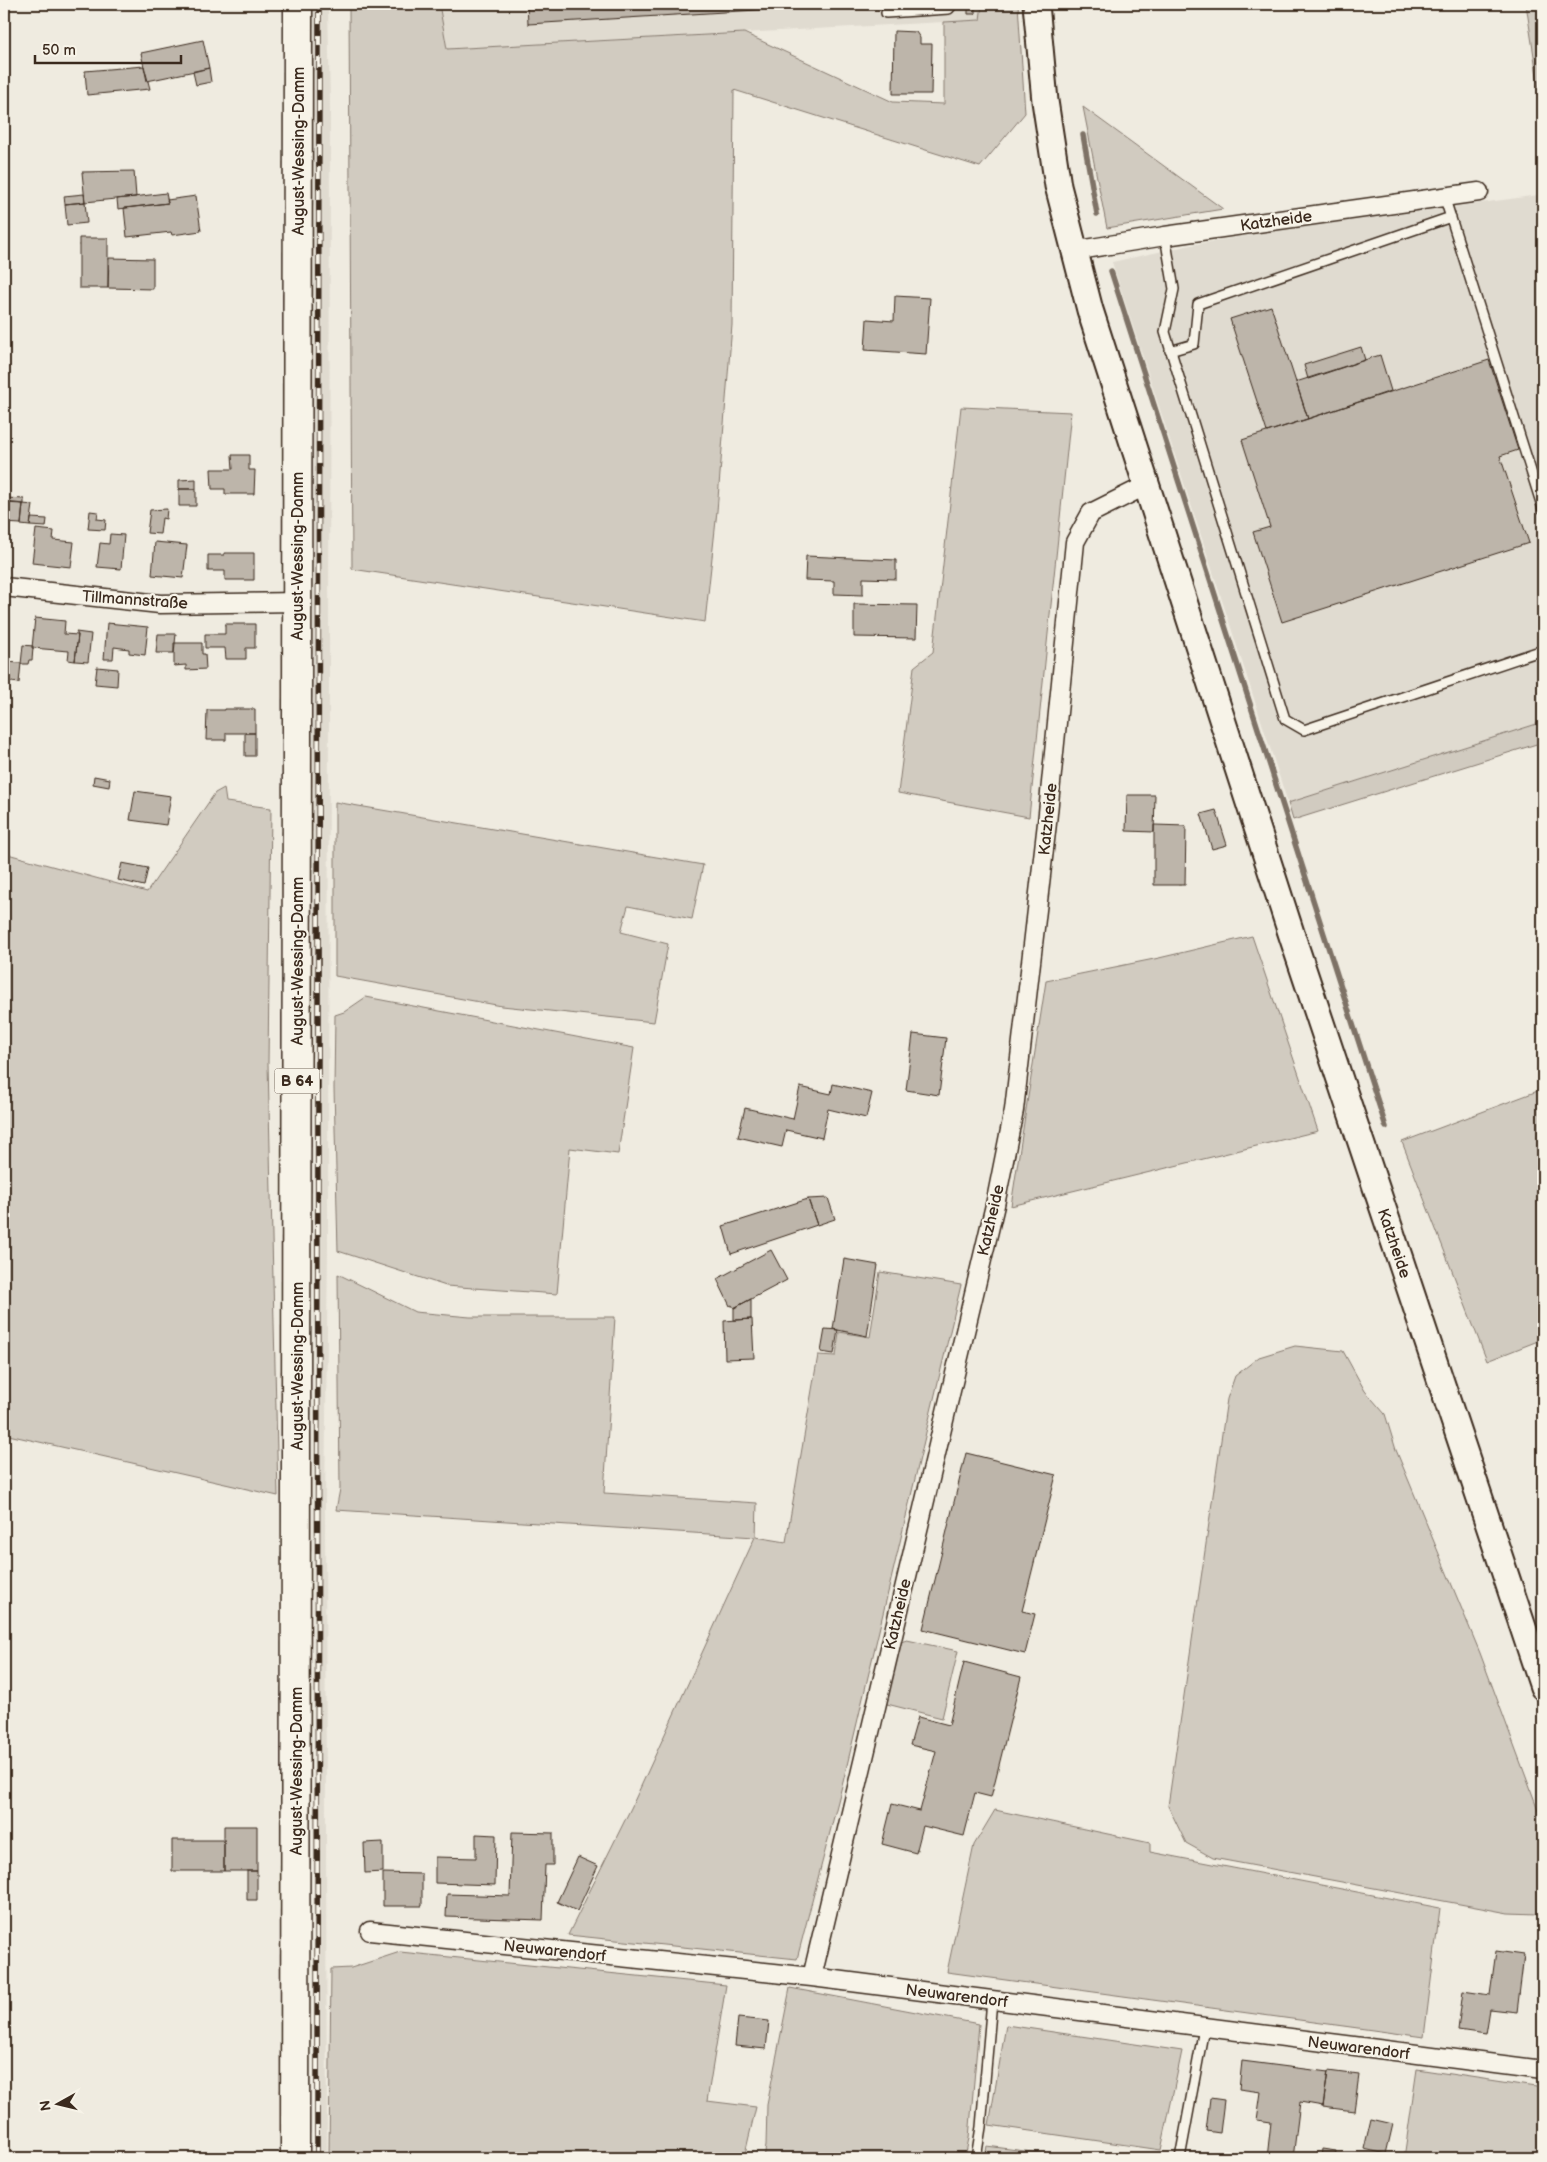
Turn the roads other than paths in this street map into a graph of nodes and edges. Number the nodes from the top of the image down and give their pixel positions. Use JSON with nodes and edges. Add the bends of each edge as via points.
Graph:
{"nodes":[{"id":1,"x":298,"y":4,"type":"edge"},
{"id":2,"x":953,"y":4,"type":"edge"},
{"id":3,"x":1036,"y":4,"type":"edge"},
{"id":4,"x":886,"y":13,"type":"dead end"},
{"id":5,"x":1479,"y":192,"type":"dead end"},
{"id":6,"x":1444,"y":196,"type":"junction"},
{"id":7,"x":1452,"y":217,"type":"junction"},
{"id":8,"x":1165,"y":236,"type":"junction"},
{"id":9,"x":1073,"y":251,"type":"junction"},
{"id":10,"x":1170,"y":351,"type":"junction"},
{"id":11,"x":1145,"y":486,"type":"junction"},
{"id":12,"x":1543,"y":509,"type":"edge"},
{"id":13,"x":4,"y":587,"type":"edge"},
{"id":14,"x":297,"y":602,"type":"junction"},
{"id":15,"x":1543,"y":650,"type":"edge"},
{"id":16,"x":1543,"y":1687,"type":"edge"},
{"id":17,"x":370,"y":1931,"type":"dead end"},
{"id":18,"x":812,"y":1977,"type":"junction"},
{"id":19,"x":992,"y":2000,"type":"junction"},
{"id":20,"x":1204,"y":2028,"type":"junction"},
{"id":21,"x":1543,"y":2070,"type":"edge"},
{"id":22,"x":295,"y":2158,"type":"edge"},
{"id":23,"x":976,"y":2158,"type":"edge"},
{"id":24,"x":1180,"y":2158,"type":"edge"}],
"edges":[{"from":1,"to":14,"type":"main road","name":"August-Wessing-Damm","number":"B 64"},
{"from":2,"to":4,"type":"lane","via":[[949,9]]},
{"from":3,"to":9,"type":"street","name":"Katzheide","via":[[1051,144]]},
{"from":5,"to":6,"type":"street","name":"Katzheide"},
{"from":6,"to":7,"type":"lane"},
{"from":6,"to":8,"type":"street","name":"Katzheide"},
{"from":7,"to":10,"type":"lane","via":[[1198,304],[1194,344]]},
{"from":7,"to":12,"type":"lane"},
{"from":8,"to":9,"type":"street","name":"Katzheide"},
{"from":8,"to":10,"type":"lane","via":[[1174,289],[1164,332]]},
{"from":9,"to":11,"type":"street","name":"Katzheide"},
{"from":10,"to":15,"type":"lane","via":[[1284,719],[1304,730]]},
{"from":11,"to":16,"type":"street","name":"Katzheide"},
{"from":11,"to":18,"type":"street","name":"Katzheide","via":[[1091,513],[1075,542],[1014,1110],[995,1205]]},
{"from":13,"to":14,"type":"street","name":"Tillmannstraße","via":[[160,604]]},
{"from":14,"to":22,"type":"main road","name":"August-Wessing-Damm","number":"B 64"},
{"from":17,"to":18,"type":"street","name":"Neuwarendorf"},
{"from":18,"to":19,"type":"street","name":"Neuwarendorf"},
{"from":19,"to":20,"type":"street","name":"Neuwarendorf"},
{"from":19,"to":23,"type":"lane"},
{"from":20,"to":21,"type":"street","name":"Neuwarendorf"},
{"from":20,"to":24,"type":"lane"}]}
